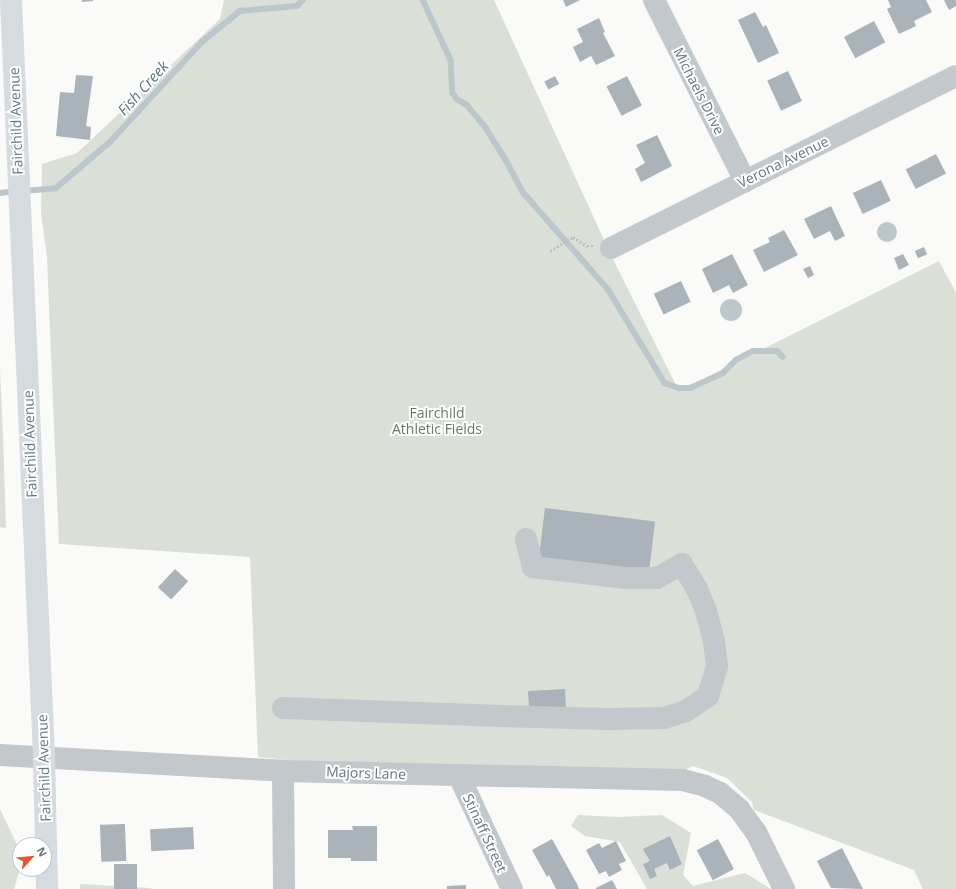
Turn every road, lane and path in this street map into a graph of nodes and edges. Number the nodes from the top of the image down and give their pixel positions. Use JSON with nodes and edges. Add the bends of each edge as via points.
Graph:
{"nodes":[{"id":1,"x":11,"y":0,"type":"edge"},
{"id":2,"x":654,"y":0,"type":"edge"},
{"id":3,"x":956,"y":76,"type":"edge"},
{"id":4,"x":745,"y":181,"type":"junction"},
{"id":5,"x":573,"y":238,"type":"dead end"},
{"id":6,"x":611,"y":248,"type":"dead end"},
{"id":7,"x":550,"y":251,"type":"dead end"},
{"id":8,"x":526,"y":539,"type":"dead end"},
{"id":9,"x":282,"y":708,"type":"dead end"},
{"id":10,"x":0,"y":756,"type":"edge"},
{"id":11,"x":44,"y":757,"type":"junction"},
{"id":12,"x":284,"y":771,"type":"junction"},
{"id":13,"x":459,"y":776,"type":"junction"},
{"id":14,"x":47,"y":889,"type":"edge"},
{"id":15,"x":284,"y":889,"type":"edge"},
{"id":16,"x":512,"y":889,"type":"edge"},
{"id":17,"x":784,"y":889,"type":"edge"}],
"edges":[{"from":1,"to":11,"type":"main road","name":"Fairchild Avenue"},
{"from":2,"to":4,"type":"street","name":"Michaels Drive"},
{"from":3,"to":4,"type":"street","name":"Verona Avenue"},
{"from":4,"to":6,"type":"street","name":"Verona Avenue"},
{"from":5,"to":7,"type":"path"},
{"from":8,"to":9,"type":"street","via":[[533,567],[634,578],[657,578],[682,564],[697,589],[714,641],[717,666],[708,696],[686,711],[664,718],[510,716]]},
{"from":10,"to":11,"type":"street","name":"Majors Lane"},
{"from":11,"to":12,"type":"street","name":"Majors Lane"},
{"from":11,"to":14,"type":"main road","name":"Fairchild Avenue"},
{"from":12,"to":13,"type":"street","name":"Majors Lane"},
{"from":12,"to":15,"type":"street"},
{"from":13,"to":16,"type":"street","name":"Stinaff Street"},
{"from":13,"to":17,"type":"street","name":"Majors Lane","via":[[683,780],[705,786],[729,799],[743,813],[756,832]]}]}
